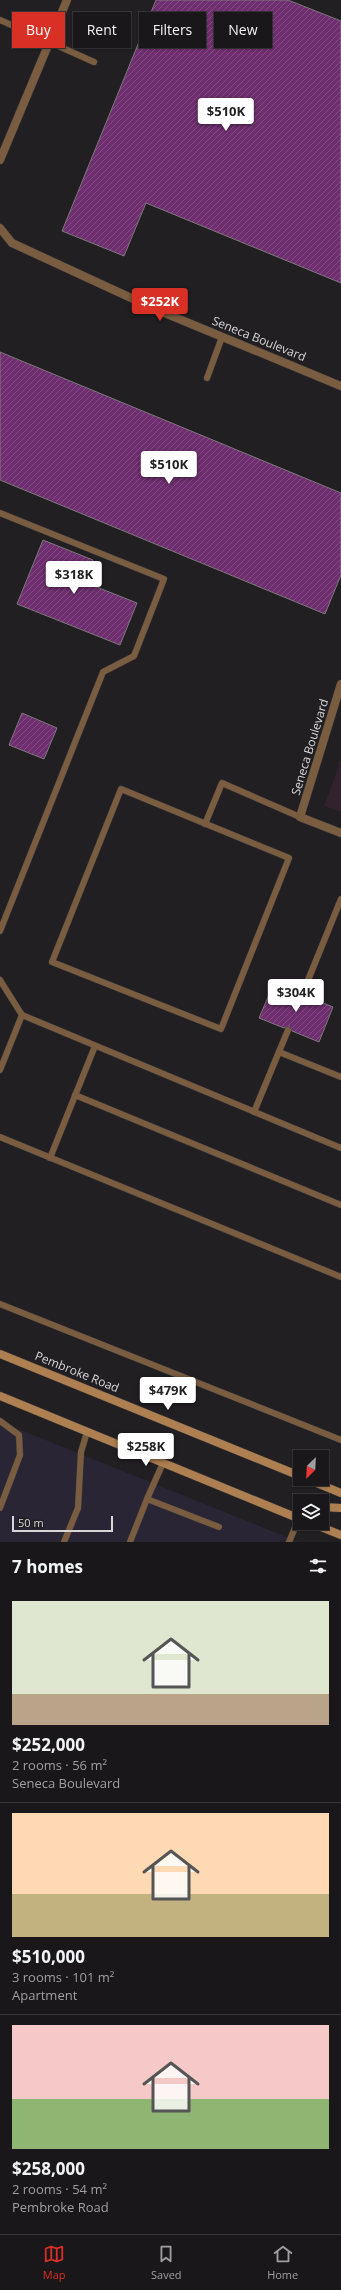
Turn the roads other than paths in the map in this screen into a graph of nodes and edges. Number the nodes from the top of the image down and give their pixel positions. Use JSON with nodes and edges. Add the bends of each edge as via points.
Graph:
{"nodes":[{"id":1,"x":67,"y":0,"type":"edge"},
{"id":2,"x":62,"y":12,"type":"edge"},
{"id":3,"x":0,"y":20,"type":"edge"},
{"id":4,"x":12,"y":25,"type":"edge"},
{"id":5,"x":47,"y":48,"type":"edge"},
{"id":6,"x":65,"y":48,"type":"edge"},
{"id":7,"x":94,"y":62,"type":"dead end"},
{"id":8,"x":0,"y":160,"type":"edge"},
{"id":9,"x":0,"y":228,"type":"edge"},
{"id":10,"x":222,"y":337,"type":"junction"},
{"id":11,"x":207,"y":378,"type":"dead end"},
{"id":12,"x":341,"y":386,"type":"edge"},
{"id":13,"x":0,"y":513,"type":"edge"},
{"id":14,"x":341,"y":684,"type":"edge"},
{"id":15,"x":300,"y":817,"type":"junction"},
{"id":16,"x":205,"y":824,"type":"junction"},
{"id":17,"x":341,"y":833,"type":"edge"},
{"id":18,"x":341,"y":899,"type":"edge"},
{"id":19,"x":0,"y":931,"type":"edge"},
{"id":20,"x":0,"y":980,"type":"edge"},
{"id":21,"x":302,"y":994,"type":"dead end"},
{"id":22,"x":22,"y":1015,"type":"junction"},
{"id":23,"x":288,"y":1030,"type":"dead end"},
{"id":24,"x":95,"y":1046,"type":"junction"},
{"id":25,"x":279,"y":1052,"type":"junction"},
{"id":26,"x":0,"y":1070,"type":"edge"},
{"id":27,"x":341,"y":1077,"type":"edge"},
{"id":28,"x":75,"y":1095,"type":"junction"},
{"id":29,"x":254,"y":1112,"type":"junction"},
{"id":30,"x":0,"y":1137,"type":"edge"},
{"id":31,"x":341,"y":1148,"type":"edge"},
{"id":32,"x":50,"y":1158,"type":"junction"},
{"id":33,"x":341,"y":1205,"type":"edge"},
{"id":34,"x":341,"y":1277,"type":"edge"},
{"id":35,"x":0,"y":1304,"type":"edge"},
{"id":36,"x":0,"y":1354,"type":"edge"},
{"id":37,"x":0,"y":1396,"type":"edge"},
{"id":38,"x":0,"y":1421,"type":"edge"},
{"id":39,"x":87,"y":1432,"type":"junction"},
{"id":40,"x":341,"y":1440,"type":"edge"},
{"id":41,"x":163,"y":1462,"type":"junction"},
{"id":42,"x":293,"y":1473,"type":"edge"},
{"id":43,"x":324,"y":1486,"type":"edge"},
{"id":44,"x":341,"y":1493,"type":"edge"},
{"id":45,"x":147,"y":1499,"type":"junction"},
{"id":46,"x":329,"y":1507,"type":"edge"},
{"id":47,"x":0,"y":1508,"type":"edge"},
{"id":48,"x":341,"y":1508,"type":"edge"},
{"id":49,"x":293,"y":1515,"type":"edge"},
{"id":50,"x":219,"y":1527,"type":"dead end"},
{"id":51,"x":295,"y":1530,"type":"edge"},
{"id":52,"x":328,"y":1530,"type":"edge"},
{"id":53,"x":341,"y":1535,"type":"edge"},
{"id":54,"x":64,"y":1542,"type":"edge"},
{"id":55,"x":130,"y":1542,"type":"edge"},
{"id":56,"x":290,"y":1542,"type":"edge"}],
"edges":[{"from":1,"to":2,"type":"street"},
{"from":3,"to":4,"type":"lane"},
{"from":5,"to":8,"type":"street"},
{"from":6,"to":7,"type":"lane"},
{"from":9,"to":10,"type":"street","name":"Seneca Boulevard","via":[[12,243]]},
{"from":10,"to":11,"type":"lane"},
{"from":10,"to":12,"type":"street","name":"Seneca Boulevard"},
{"from":13,"to":19,"type":"lane","via":[[164,579],[134,656],[103,672]]},
{"from":14,"to":15,"type":"street","name":"Seneca Boulevard"},
{"from":15,"to":16,"type":"lane","via":[[222,783]]},
{"from":15,"to":17,"type":"street"},
{"from":16,"to":16,"type":"lane","via":[[121,789],[52,962],[221,1029],[289,858]]},
{"from":18,"to":21,"type":"lane"},
{"from":20,"to":22,"type":"lane"},
{"from":22,"to":24,"type":"lane"},
{"from":22,"to":26,"type":"lane"},
{"from":23,"to":25,"type":"lane"},
{"from":24,"to":28,"type":"lane"},
{"from":24,"to":29,"type":"lane"},
{"from":25,"to":27,"type":"lane"},
{"from":25,"to":29,"type":"lane"},
{"from":28,"to":32,"type":"lane"},
{"from":28,"to":33,"type":"lane"},
{"from":29,"to":31,"type":"lane"},
{"from":30,"to":32,"type":"lane"},
{"from":32,"to":34,"type":"lane"},
{"from":35,"to":40,"type":"lane"},
{"from":36,"to":42,"type":"main road","name":"Pembroke Road"},
{"from":37,"to":39,"type":"main road"},
{"from":38,"to":47,"type":"lane","via":[[19,1435],[20,1455]]},
{"from":39,"to":41,"type":"main road"},
{"from":39,"to":54,"type":"lane","via":[[81,1452],[78,1508]]},
{"from":41,"to":45,"type":"lane"},
{"from":41,"to":49,"type":"main road"},
{"from":43,"to":44,"type":"main road"},
{"from":45,"to":50,"type":"lane"},
{"from":45,"to":55,"type":"lane"},
{"from":46,"to":48,"type":"main road"},
{"from":51,"to":56,"type":"lane"},
{"from":52,"to":53,"type":"main road"}]}
